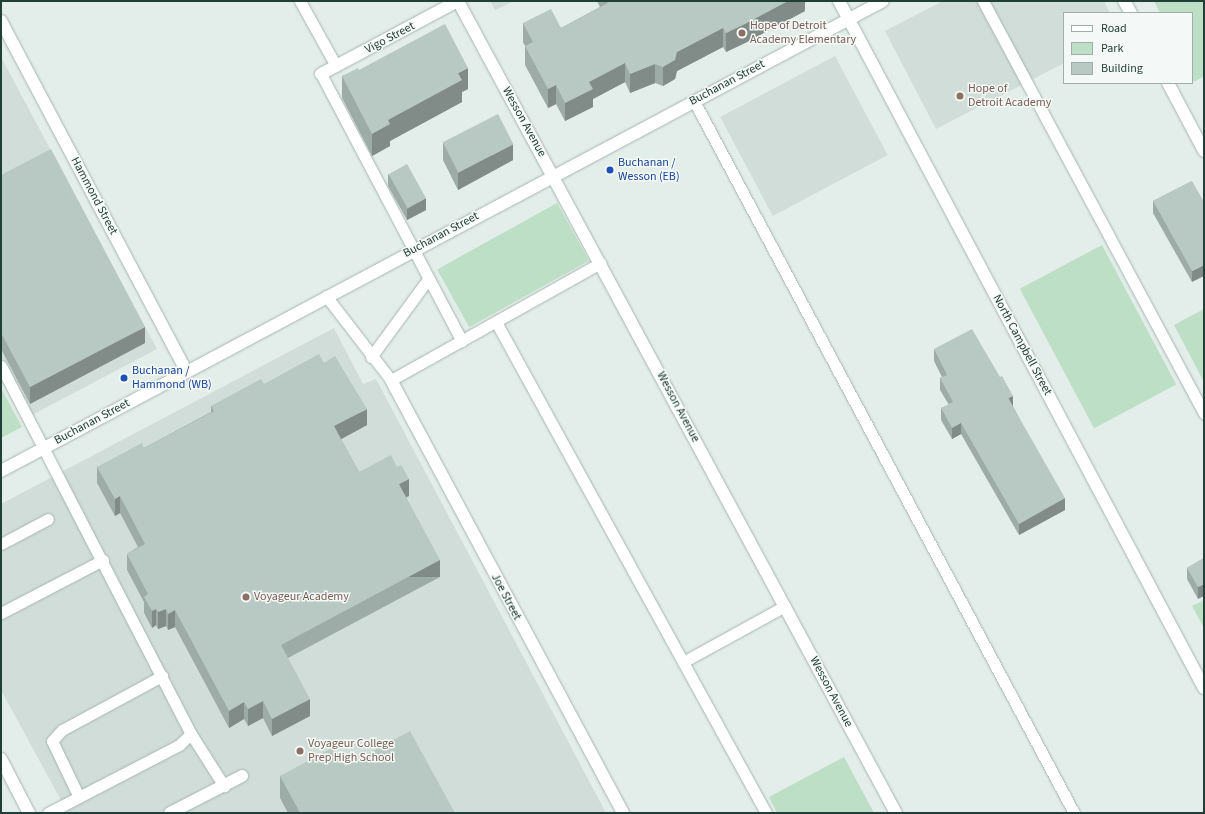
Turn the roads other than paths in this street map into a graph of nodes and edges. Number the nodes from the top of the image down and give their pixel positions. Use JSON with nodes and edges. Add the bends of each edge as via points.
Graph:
{"nodes":[{"id":1,"x":300,"y":1,"type":"edge"},
{"id":2,"x":458,"y":1,"type":"edge"},
{"id":3,"x":839,"y":1,"type":"edge"},
{"id":4,"x":883,"y":1,"type":"edge"},
{"id":5,"x":983,"y":1,"type":"edge"},
{"id":6,"x":1124,"y":1,"type":"edge"},
{"id":7,"x":1130,"y":12,"type":"edge"},
{"id":8,"x":849,"y":19,"type":"junction"},
{"id":9,"x":1,"y":21,"type":"edge"},
{"id":10,"x":336,"y":66,"type":"junction"},
{"id":11,"x":321,"y":74,"type":"joint"},
{"id":12,"x":1169,"y":84,"type":"edge"},
{"id":13,"x":694,"y":100,"type":"junction"},
{"id":14,"x":1204,"y":151,"type":"edge"},
{"id":15,"x":553,"y":175,"type":"junction"},
{"id":16,"x":413,"y":250,"type":"junction"},
{"id":17,"x":600,"y":263,"type":"junction"},
{"id":18,"x":428,"y":279,"type":"junction"},
{"id":19,"x":326,"y":296,"type":"junction"},
{"id":20,"x":496,"y":322,"type":"junction"},
{"id":21,"x":462,"y":341,"type":"junction"},
{"id":22,"x":371,"y":357,"type":"junction"},
{"id":23,"x":1,"y":366,"type":"edge"},
{"id":24,"x":186,"y":371,"type":"junction"},
{"id":25,"x":390,"y":380,"type":"junction"},
{"id":26,"x":1204,"y":413,"type":"edge"},
{"id":27,"x":45,"y":447,"type":"junction"},
{"id":28,"x":1,"y":471,"type":"edge"},
{"id":29,"x":48,"y":519,"type":"dead end"},
{"id":30,"x":1,"y":544,"type":"edge"},
{"id":31,"x":103,"y":560,"type":"junction"},
{"id":32,"x":785,"y":606,"type":"junction"},
{"id":33,"x":1,"y":613,"type":"edge"},
{"id":34,"x":683,"y":662,"type":"junction"},
{"id":35,"x":162,"y":676,"type":"junction"},
{"id":36,"x":1204,"y":688,"type":"edge"},
{"id":37,"x":191,"y":734,"type":"junction"},
{"id":38,"x":1,"y":759,"type":"edge"},
{"id":39,"x":242,"y":776,"type":"dead end"},
{"id":40,"x":224,"y":786,"type":"junction"},
{"id":41,"x":79,"y":796,"type":"junction"},
{"id":42,"x":29,"y":813,"type":"edge"},
{"id":43,"x":48,"y":813,"type":"edge"},
{"id":44,"x":170,"y":813,"type":"edge"},
{"id":45,"x":622,"y":813,"type":"edge"},
{"id":46,"x":766,"y":813,"type":"edge"},
{"id":47,"x":896,"y":813,"type":"edge"},
{"id":48,"x":1074,"y":813,"type":"edge"}],
"edges":[{"from":1,"to":10,"type":"lane"},
{"from":2,"to":10,"type":"street","name":"Vigo Street"},
{"from":2,"to":15,"type":"street","name":"Wesson Avenue"},
{"from":3,"to":8,"type":"street","name":"North Campbell Street"},
{"from":4,"to":8,"type":"street","name":"Buchanan Street"},
{"from":5,"to":26,"type":"lane"},
{"from":6,"to":7,"type":"street"},
{"from":8,"to":13,"type":"street","name":"Buchanan Street"},
{"from":8,"to":36,"type":"street","name":"North Campbell Street"},
{"from":9,"to":24,"type":"street","name":"Hammond Street"},
{"from":10,"to":11,"type":"street","name":"Vigo Street"},
{"from":11,"to":16,"type":"lane"},
{"from":12,"to":14,"type":"street"},
{"from":13,"to":15,"type":"street","name":"Buchanan Street"},
{"from":13,"to":48,"type":"lane"},
{"from":15,"to":16,"type":"street","name":"Buchanan Street"},
{"from":15,"to":17,"type":"street","name":"Wesson Avenue"},
{"from":16,"to":18,"type":"lane"},
{"from":16,"to":19,"type":"street","name":"Buchanan Street"},
{"from":17,"to":20,"type":"lane"},
{"from":17,"to":32,"type":"street","name":"Wesson Avenue"},
{"from":18,"to":21,"type":"lane"},
{"from":18,"to":22,"type":"lane"},
{"from":19,"to":22,"type":"lane"},
{"from":19,"to":24,"type":"street","name":"Buchanan Street"},
{"from":20,"to":21,"type":"lane"},
{"from":20,"to":34,"type":"lane"},
{"from":21,"to":25,"type":"lane"},
{"from":22,"to":25,"type":"lane"},
{"from":23,"to":27,"type":"lane"},
{"from":24,"to":27,"type":"street","name":"Buchanan Street"},
{"from":25,"to":45,"type":"street","name":"Joe Street"},
{"from":27,"to":28,"type":"street","name":"Buchanan Street"},
{"from":27,"to":31,"type":"lane"},
{"from":29,"to":30,"type":"lane"},
{"from":31,"to":33,"type":"lane"},
{"from":31,"to":35,"type":"lane"},
{"from":32,"to":34,"type":"lane"},
{"from":32,"to":47,"type":"street","name":"Wesson Avenue"},
{"from":34,"to":46,"type":"lane"},
{"from":35,"to":37,"type":"lane"},
{"from":35,"to":41,"type":"lane","via":[[62,730],[52,741]]},
{"from":37,"to":40,"type":"lane"},
{"from":37,"to":41,"type":"lane","via":[[179,745]]},
{"from":38,"to":42,"type":"street"},
{"from":39,"to":40,"type":"street"},
{"from":40,"to":44,"type":"street"},
{"from":41,"to":43,"type":"lane"}]}
